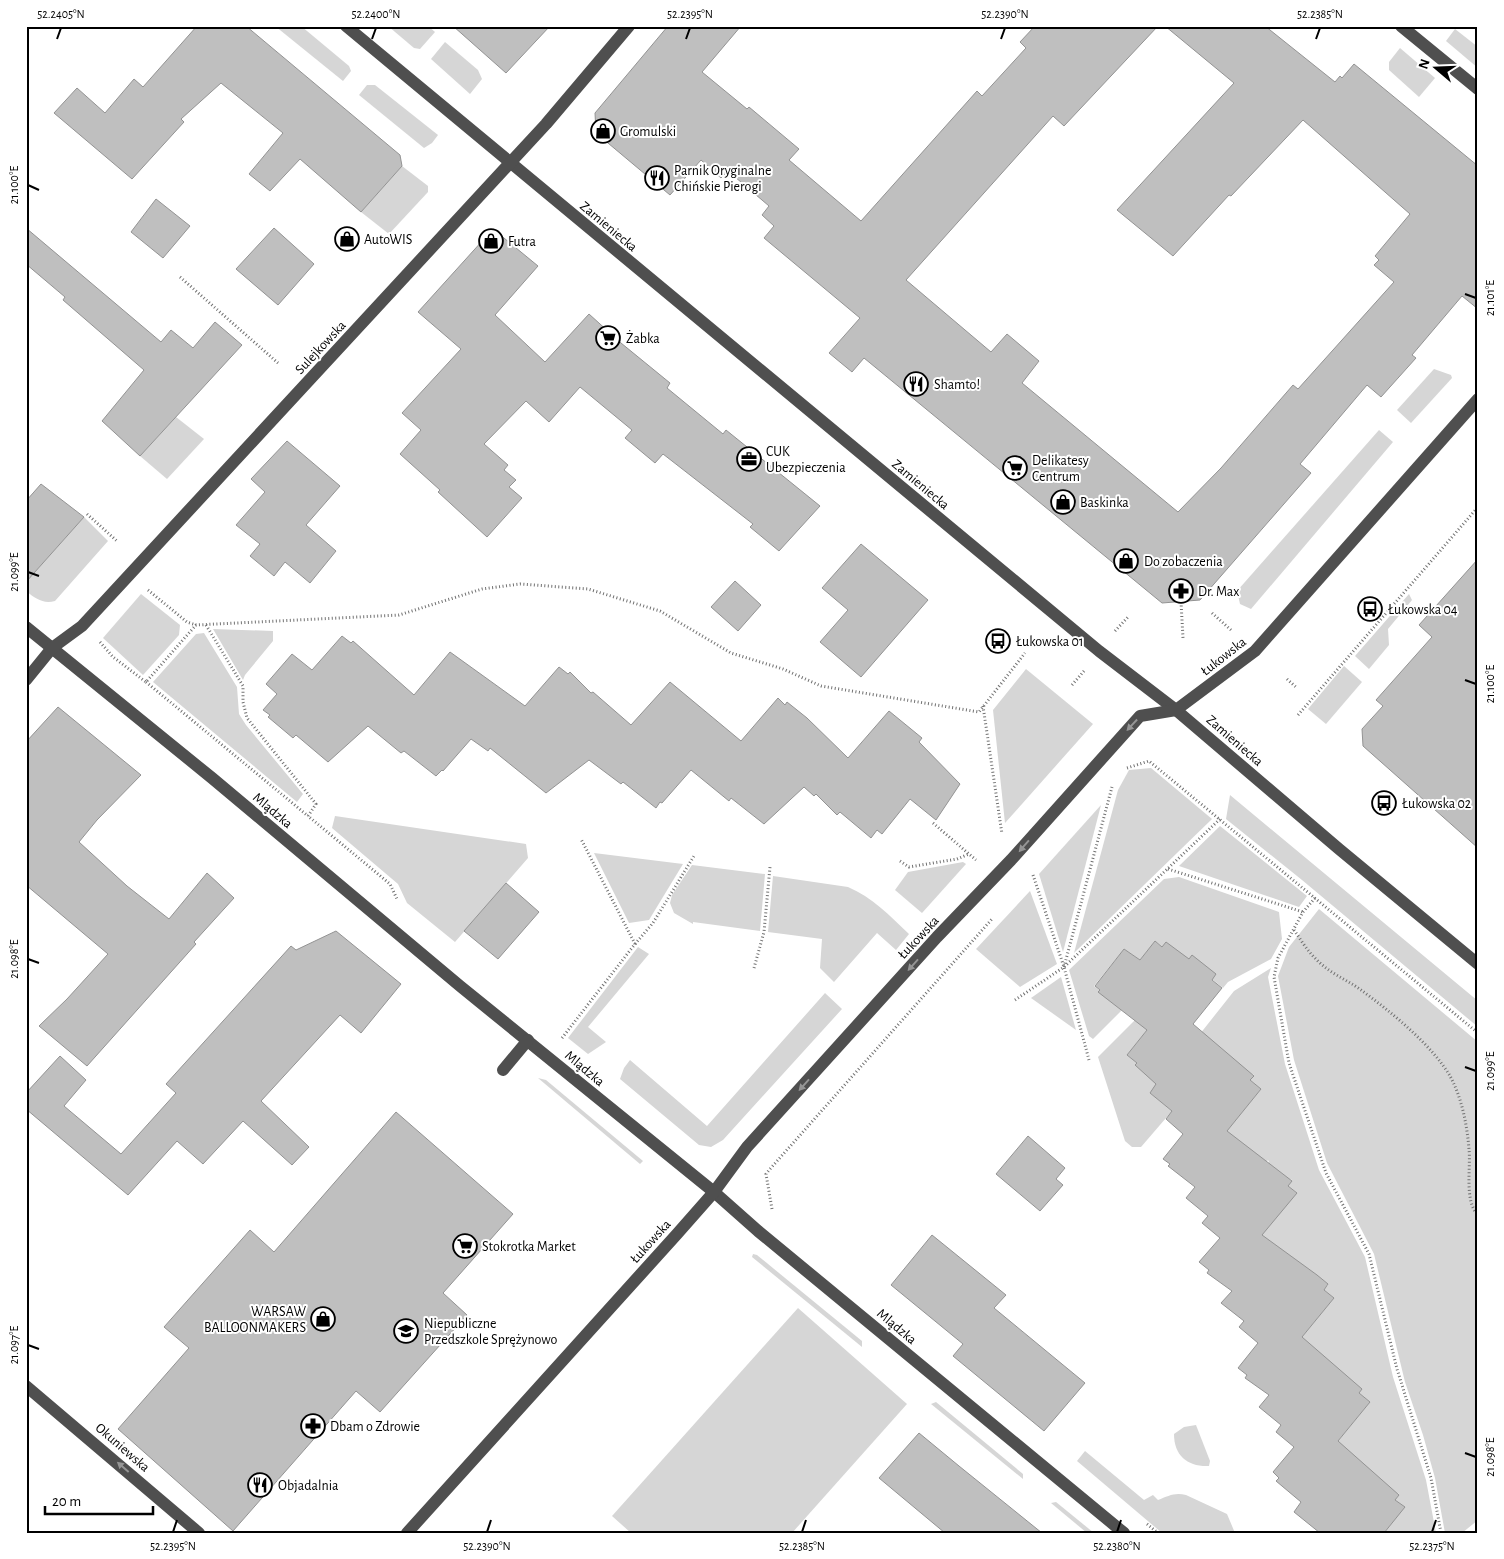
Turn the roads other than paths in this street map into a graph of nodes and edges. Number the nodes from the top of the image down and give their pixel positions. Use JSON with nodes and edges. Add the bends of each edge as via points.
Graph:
{"nodes":[{"id":1,"x":346,"y":26,"type":"edge"},
{"id":2,"x":629,"y":26,"type":"edge"},
{"id":3,"x":1401,"y":26,"type":"edge"},
{"id":4,"x":1478,"y":88,"type":"edge"},
{"id":5,"x":510,"y":163,"type":"junction"},
{"id":6,"x":1478,"y":399,"type":"edge"},
{"id":7,"x":26,"y":627,"type":"edge"},
{"id":8,"x":52,"y":648,"type":"junction"},
{"id":9,"x":26,"y":680,"type":"edge"},
{"id":10,"x":1176,"y":710,"type":"junction"},
{"id":11,"x":1478,"y":964,"type":"edge"},
{"id":12,"x":528,"y":1040,"type":"junction"},
{"id":13,"x":503,"y":1070,"type":"dead end"},
{"id":14,"x":714,"y":1192,"type":"junction"},
{"id":15,"x":26,"y":1386,"type":"edge"},
{"id":16,"x":199,"y":1533,"type":"edge"},
{"id":17,"x":407,"y":1533,"type":"edge"},
{"id":18,"x":1124,"y":1533,"type":"edge"}],
"edges":[{"from":1,"to":5,"type":"street","name":"Zamieniecka"},
{"from":2,"to":5,"type":"street","name":"Sulejkowska"},
{"from":3,"to":4,"type":"street"},
{"from":5,"to":8,"type":"street","name":"Sulejkowska","via":[[82,626]]},
{"from":5,"to":10,"type":"street","name":"Zamieniecka","via":[[1099,651]]},
{"from":6,"to":10,"type":"street","name":"Łukowska","via":[[1255,651]]},
{"from":7,"to":8,"type":"street","name":"Mlądzka"},
{"from":8,"to":9,"type":"street","name":"Sulejkowska"},
{"from":8,"to":12,"type":"street","name":"Mlądzka"},
{"from":10,"to":11,"type":"street","name":"Zamieniecka"},
{"from":10,"to":14,"type":"street","name":"Łukowska","one_way":true,"via":[[1140,716],[747,1147]]},
{"from":12,"to":13,"type":"street"},
{"from":12,"to":14,"type":"street","name":"Mlądzka"},
{"from":14,"to":17,"type":"street","name":"Łukowska"},
{"from":14,"to":18,"type":"street","name":"Mlądzka"},
{"from":16,"to":15,"type":"street","name":"Okuniewska","one_way":true}]}
